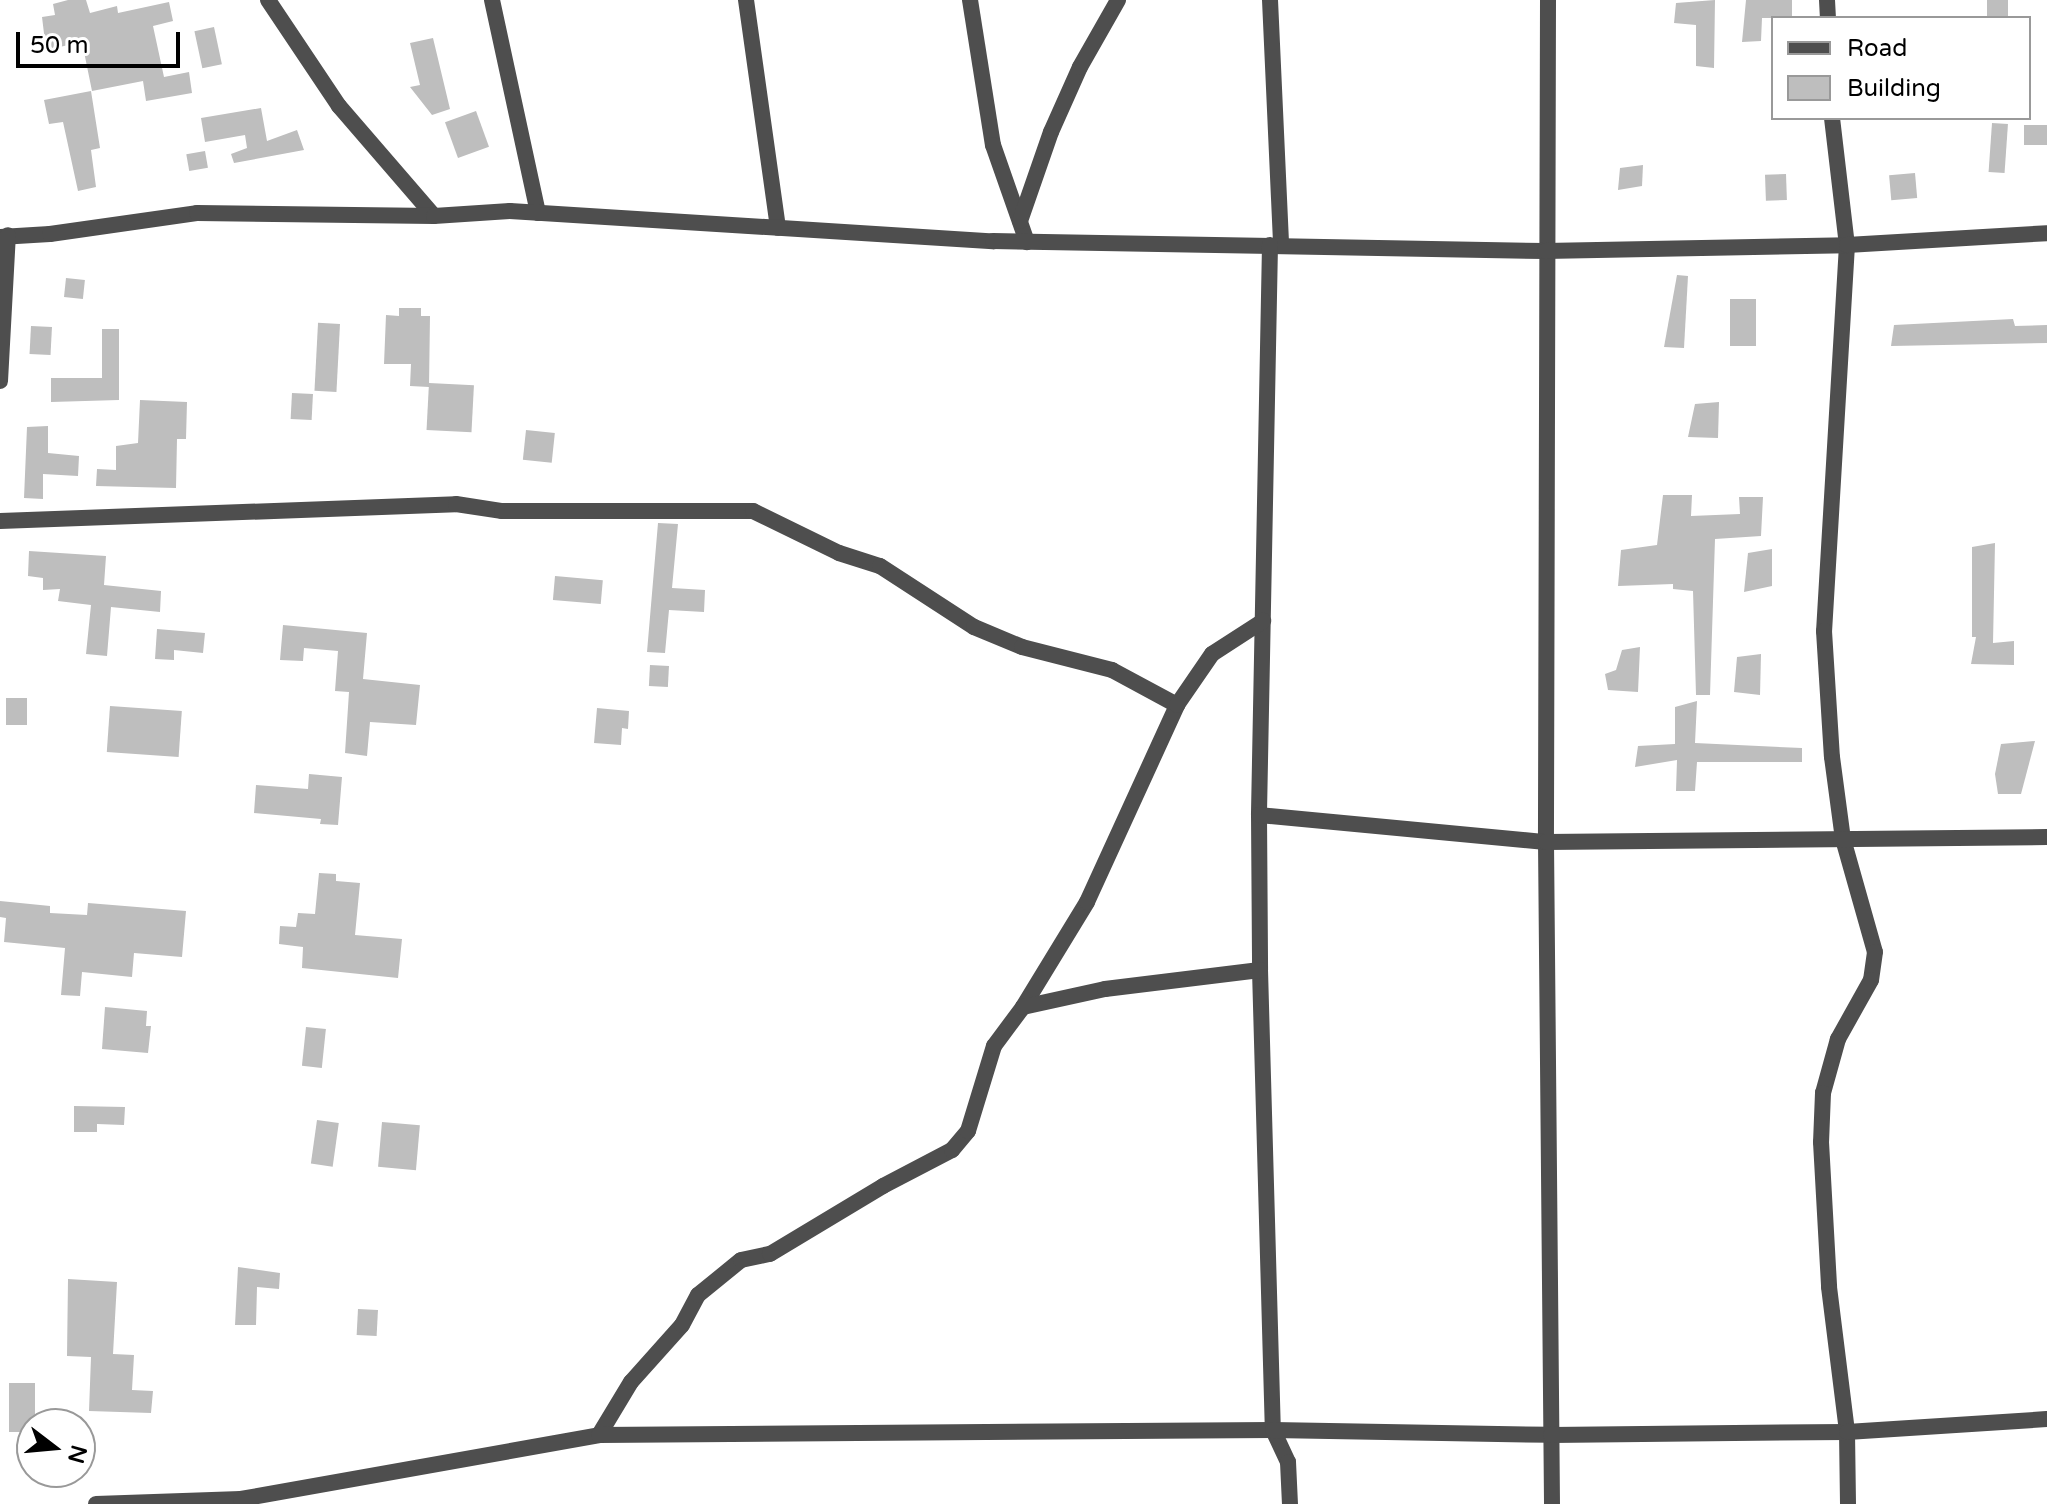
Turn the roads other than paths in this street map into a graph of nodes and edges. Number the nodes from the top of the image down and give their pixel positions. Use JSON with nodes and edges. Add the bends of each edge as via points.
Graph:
{"nodes":[{"id":1,"x":268,"y":0,"type":"edge"},
{"id":2,"x":492,"y":0,"type":"edge"},
{"id":3,"x":746,"y":0,"type":"edge"},
{"id":4,"x":970,"y":0,"type":"edge"},
{"id":5,"x":1118,"y":0,"type":"edge"},
{"id":6,"x":1270,"y":0,"type":"edge"},
{"id":7,"x":1548,"y":0,"type":"edge"},
{"id":8,"x":1832,"y":120,"type":"edge"},
{"id":9,"x":538,"y":213,"type":"junction"},
{"id":10,"x":434,"y":216,"type":"junction"},
{"id":11,"x":1020,"y":221,"type":"junction"},
{"id":12,"x":778,"y":228,"type":"junction"},
{"id":13,"x":2047,"y":233,"type":"edge"},
{"id":14,"x":4,"y":236,"type":"edge"},
{"id":15,"x":1027,"y":242,"type":"junction"},
{"id":16,"x":1847,"y":245,"type":"junction"},
{"id":17,"x":1276,"y":246,"type":"junction"},
{"id":18,"x":1545,"y":251,"type":"junction"},
{"id":19,"x":0,"y":381,"type":"edge"},
{"id":20,"x":0,"y":521,"type":"edge"},
{"id":21,"x":1263,"y":621,"type":"junction"},
{"id":22,"x":1177,"y":705,"type":"junction"},
{"id":23,"x":1259,"y":815,"type":"junction"},
{"id":24,"x":2047,"y":837,"type":"edge"},
{"id":25,"x":1843,"y":839,"type":"junction"},
{"id":26,"x":1546,"y":842,"type":"junction"},
{"id":27,"x":1260,"y":970,"type":"junction"},
{"id":28,"x":1023,"y":1007,"type":"junction"},
{"id":29,"x":2047,"y":1419,"type":"edge"},
{"id":30,"x":1273,"y":1430,"type":"junction"},
{"id":31,"x":1847,"y":1432,"type":"junction"},
{"id":32,"x":599,"y":1435,"type":"junction"},
{"id":33,"x":1551,"y":1435,"type":"junction"},
{"id":34,"x":96,"y":1504,"type":"edge"},
{"id":35,"x":1290,"y":1504,"type":"edge"},
{"id":36,"x":1552,"y":1504,"type":"edge"},
{"id":37,"x":1848,"y":1504,"type":"edge"}],
"edges":[{"from":1,"to":10,"type":"street","via":[[339,106]]},
{"from":2,"to":9,"type":"street"},
{"from":3,"to":12,"type":"street"},
{"from":4,"to":11,"type":"street","via":[[993,145]]},
{"from":5,"to":11,"type":"street","via":[[1051,132]]},
{"from":6,"to":17,"type":"street"},
{"from":7,"to":18,"type":"street"},
{"from":8,"to":16,"type":"street"},
{"from":9,"to":10,"type":"street"},
{"from":9,"to":12,"type":"street"},
{"from":10,"to":14,"type":"street","via":[[197,213]]},
{"from":11,"to":15,"type":"street"},
{"from":12,"to":15,"type":"street"},
{"from":13,"to":16,"type":"street"},
{"from":14,"to":19,"type":"street"},
{"from":15,"to":17,"type":"street"},
{"from":16,"to":18,"type":"street"},
{"from":16,"to":25,"type":"street","via":[[1824,631]]},
{"from":17,"to":18,"type":"street"},
{"from":17,"to":21,"type":"street"},
{"from":18,"to":26,"type":"street"},
{"from":20,"to":22,"type":"street","via":[[456,504],[502,511],[753,511],[839,553],[880,566],[974,627],[1022,647],[1112,670]]},
{"from":21,"to":22,"type":"street","via":[[1212,654]]},
{"from":21,"to":23,"type":"street"},
{"from":22,"to":28,"type":"street","via":[[1087,902]]},
{"from":23,"to":26,"type":"street"},
{"from":23,"to":27,"type":"street"},
{"from":24,"to":25,"type":"street"},
{"from":25,"to":26,"type":"street"},
{"from":25,"to":31,"type":"street","via":[[1875,952],[1871,980],[1838,1039],[1823,1093],[1829,1287]]},
{"from":26,"to":33,"type":"street"},
{"from":27,"to":28,"type":"street","via":[[1105,989]]},
{"from":27,"to":30,"type":"street"},
{"from":28,"to":32,"type":"street","via":[[994,1046],[968,1131],[952,1150],[770,1254],[741,1260],[698,1295],[682,1325],[631,1382]]},
{"from":29,"to":31,"type":"street"},
{"from":30,"to":32,"type":"street"},
{"from":30,"to":33,"type":"street"},
{"from":30,"to":35,"type":"street","via":[[1288,1462]]},
{"from":31,"to":33,"type":"street"},
{"from":31,"to":37,"type":"street"},
{"from":32,"to":34,"type":"street","via":[[241,1499]]},
{"from":33,"to":36,"type":"street"}]}
